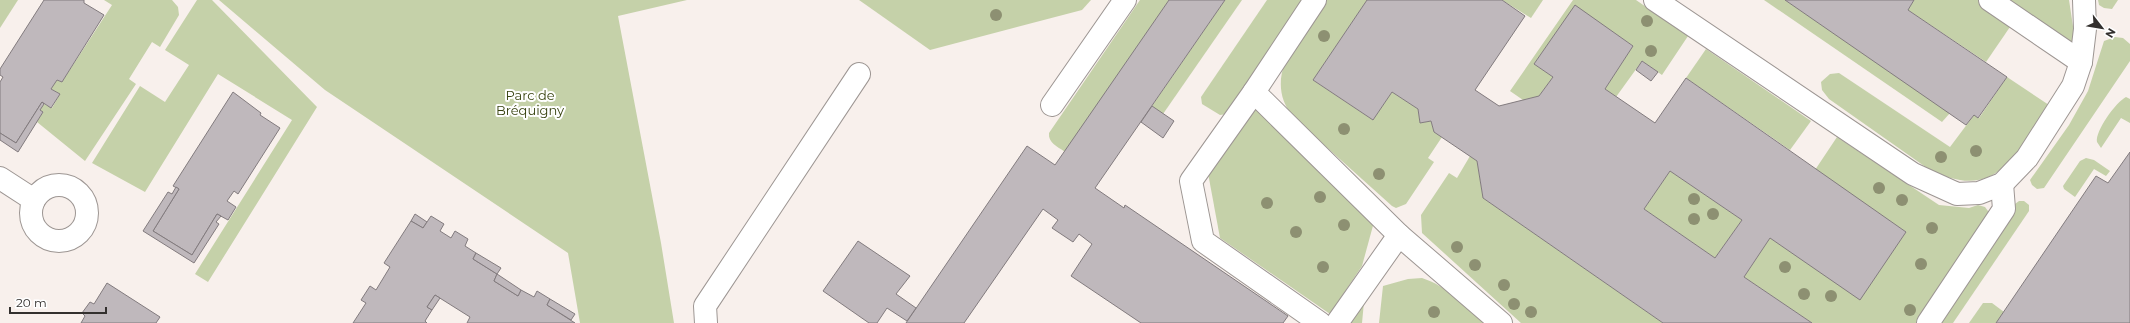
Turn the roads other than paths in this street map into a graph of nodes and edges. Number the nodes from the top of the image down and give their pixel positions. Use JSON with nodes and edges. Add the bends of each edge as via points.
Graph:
{"nodes":[{"id":1,"x":1124,"y":0,"type":"edge"},
{"id":2,"x":1315,"y":0,"type":"edge"},
{"id":3,"x":1655,"y":0,"type":"edge"},
{"id":4,"x":1990,"y":0,"type":"edge"},
{"id":5,"x":2084,"y":0,"type":"edge"},
{"id":6,"x":2081,"y":62,"type":"junction"},
{"id":7,"x":859,"y":74,"type":"dead end"},
{"id":8,"x":1254,"y":92,"type":"junction"},
{"id":9,"x":1052,"y":105,"type":"dead end"},
{"id":10,"x":0,"y":178,"type":"edge"},
{"id":11,"x":2002,"y":184,"type":"junction"},
{"id":12,"x":34,"y":200,"type":"dead end"},
{"id":13,"x":1399,"y":235,"type":"junction"},
{"id":14,"x":706,"y":323,"type":"edge"},
{"id":15,"x":1320,"y":323,"type":"edge"},
{"id":16,"x":1337,"y":323,"type":"edge"},
{"id":17,"x":1501,"y":323,"type":"edge"},
{"id":18,"x":1928,"y":323,"type":"edge"}],
"edges":[{"from":1,"to":9,"type":"street"},
{"from":2,"to":8,"type":"street"},
{"from":3,"to":11,"type":"street","via":[[1913,174],[1957,194],[1979,193]]},
{"from":4,"to":6,"type":"street"},
{"from":5,"to":6,"type":"street","via":[[2085,29]]},
{"from":6,"to":11,"type":"street","via":[[2073,86],[2028,158]]},
{"from":7,"to":14,"type":"street","via":[[705,306]]},
{"from":8,"to":13,"type":"street"},
{"from":8,"to":15,"type":"street","via":[[1191,181],[1203,241]]},
{"from":10,"to":12,"type":"street"},
{"from":11,"to":18,"type":"street","via":[[2004,210]]},
{"from":13,"to":16,"type":"street"},
{"from":13,"to":17,"type":"street"}]}
